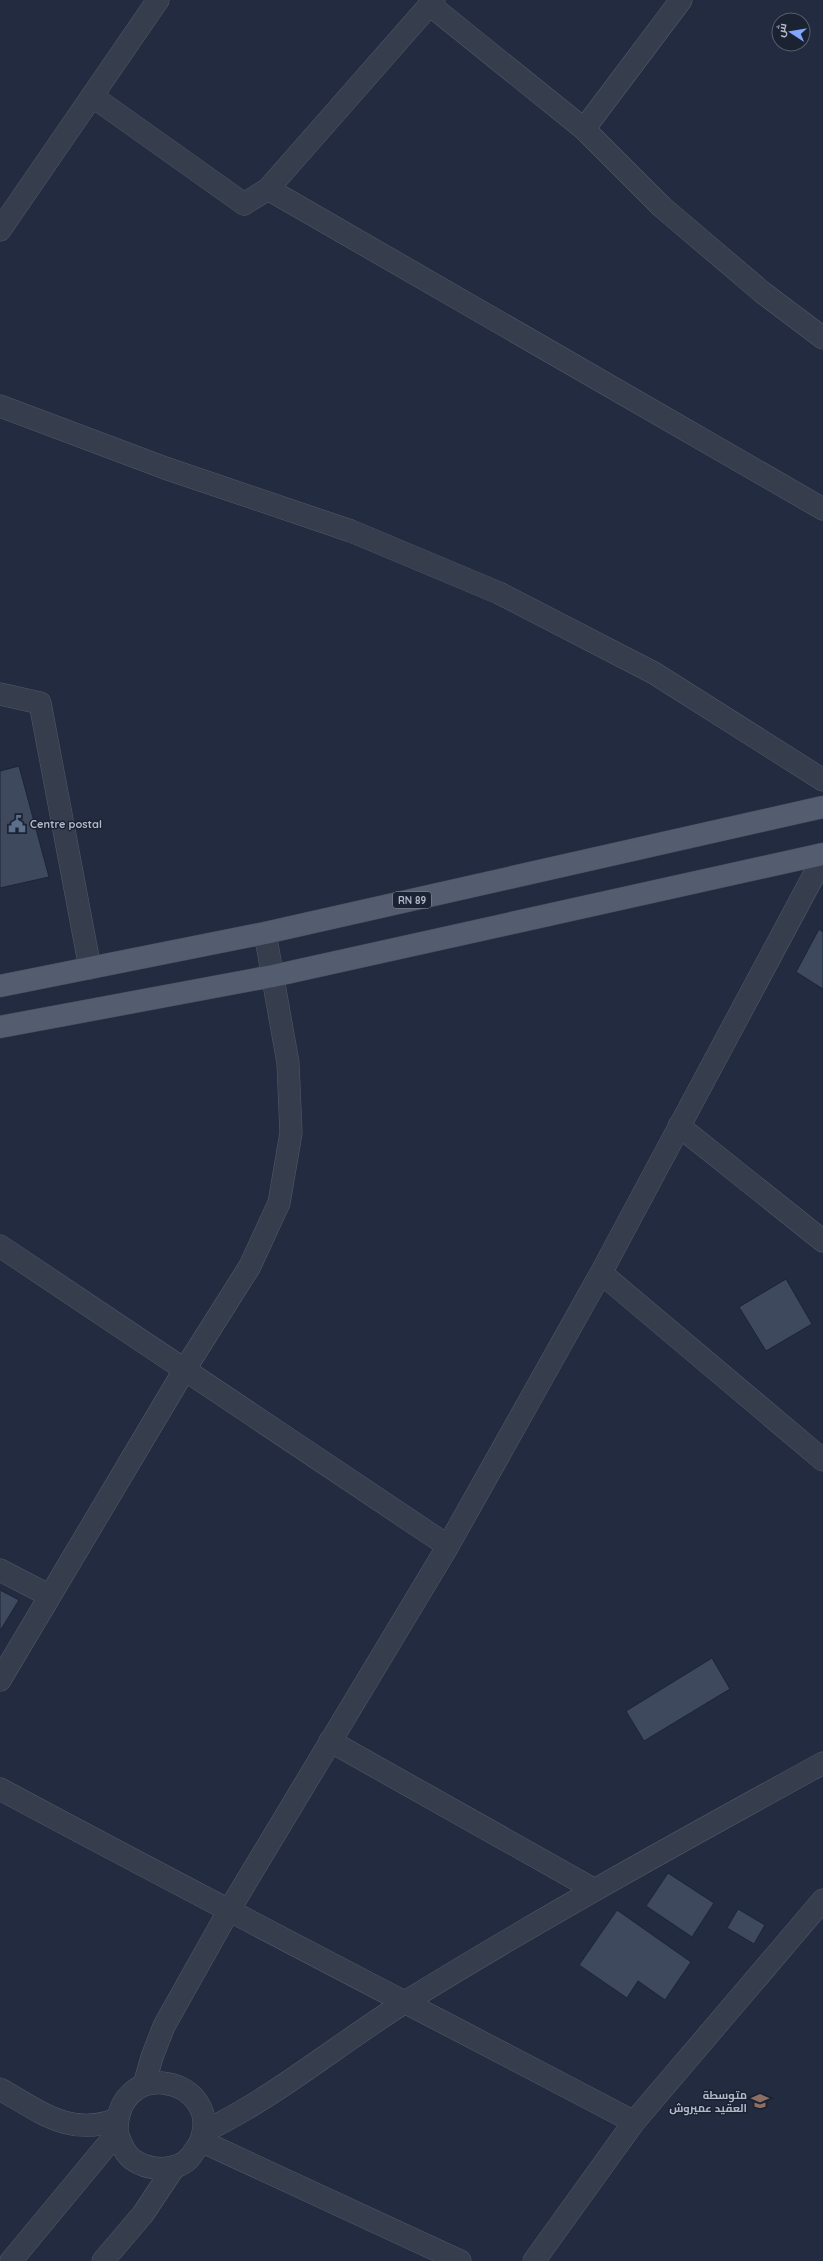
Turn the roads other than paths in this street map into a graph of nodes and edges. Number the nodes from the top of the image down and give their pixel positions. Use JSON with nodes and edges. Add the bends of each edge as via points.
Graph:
{"nodes":[{"id":1,"x":158,"y":0,"type":"edge"},
{"id":2,"x":681,"y":0,"type":"edge"},
{"id":3,"x":432,"y":3,"type":"edge"},
{"id":4,"x":92,"y":96,"type":"junction"},
{"id":5,"x":584,"y":129,"type":"junction"},
{"id":6,"x":268,"y":189,"type":"junction"},
{"id":7,"x":0,"y":230,"type":"edge"},
{"id":8,"x":823,"y":338,"type":"edge"},
{"id":9,"x":0,"y":406,"type":"edge"},
{"id":10,"x":823,"y":509,"type":"edge"},
{"id":11,"x":0,"y":694,"type":"edge"},
{"id":12,"x":823,"y":780,"type":"edge"},
{"id":13,"x":823,"y":807,"type":"edge"},
{"id":14,"x":823,"y":854,"type":"edge"},
{"id":15,"x":823,"y":858,"type":"edge"},
{"id":16,"x":265,"y":933,"type":"junction"},
{"id":17,"x":90,"y":968,"type":"junction"},
{"id":18,"x":273,"y":976,"type":"junction"},
{"id":19,"x":0,"y":986,"type":"edge"},
{"id":20,"x":0,"y":1026,"type":"edge"},
{"id":21,"x":679,"y":1126,"type":"junction"},
{"id":22,"x":823,"y":1241,"type":"edge"},
{"id":23,"x":0,"y":1246,"type":"edge"},
{"id":24,"x":601,"y":1273,"type":"junction"},
{"id":25,"x":186,"y":1369,"type":"junction"},
{"id":26,"x":823,"y":1460,"type":"edge"},
{"id":27,"x":448,"y":1546,"type":"junction"},
{"id":28,"x":0,"y":1570,"type":"edge"},
{"id":29,"x":50,"y":1596,"type":"junction"},
{"id":30,"x":0,"y":1680,"type":"edge"},
{"id":31,"x":330,"y":1742,"type":"junction"},
{"id":32,"x":823,"y":1763,"type":"edge"},
{"id":33,"x":0,"y":1789,"type":"edge"},
{"id":34,"x":593,"y":1889,"type":"junction"},
{"id":35,"x":823,"y":1900,"type":"edge"},
{"id":36,"x":228,"y":1912,"type":"junction"},
{"id":37,"x":406,"y":2002,"type":"junction"},
{"id":38,"x":144,"y":2085,"type":"junction"},
{"id":39,"x":0,"y":2089,"type":"edge"},
{"id":40,"x":634,"y":2122,"type":"junction"},
{"id":41,"x":117,"y":2126,"type":"junction"},
{"id":42,"x":202,"y":2137,"type":"junction"},
{"id":43,"x":175,"y":2166,"type":"junction"},
{"id":44,"x":11,"y":2261,"type":"edge"},
{"id":45,"x":103,"y":2261,"type":"edge"},
{"id":46,"x":460,"y":2261,"type":"edge"},
{"id":47,"x":534,"y":2261,"type":"edge"}],
"edges":[{"from":1,"to":4,"type":"street"},
{"from":2,"to":5,"type":"street"},
{"from":3,"to":5,"type":"street"},
{"from":3,"to":6,"type":"street"},
{"from":4,"to":6,"type":"street","via":[[244,204]]},
{"from":4,"to":7,"type":"street"},
{"from":5,"to":8,"type":"street","via":[[662,207],[762,292]]},
{"from":6,"to":10,"type":"street"},
{"from":9,"to":12,"type":"street","via":[[166,468],[351,531],[499,593],[654,672]]},
{"from":11,"to":17,"type":"street","via":[[40,703]]},
{"from":13,"to":16,"type":"main road","number":"RN 89"},
{"from":14,"to":18,"type":"main road"},
{"from":15,"to":21,"type":"street"},
{"from":16,"to":17,"type":"main road","number":"RN 89"},
{"from":16,"to":18,"type":"street"},
{"from":17,"to":19,"type":"main road","number":"RN 89"},
{"from":18,"to":20,"type":"main road"},
{"from":18,"to":25,"type":"street","via":[[288,1063],[291,1133],[279,1203],[250,1266]]},
{"from":21,"to":22,"type":"street"},
{"from":21,"to":24,"type":"street"},
{"from":23,"to":25,"type":"street"},
{"from":24,"to":26,"type":"street"},
{"from":24,"to":27,"type":"street"},
{"from":25,"to":27,"type":"street"},
{"from":25,"to":29,"type":"street"},
{"from":27,"to":31,"type":"street"},
{"from":28,"to":29,"type":"street"},
{"from":29,"to":30,"type":"street"},
{"from":31,"to":34,"type":"street"},
{"from":31,"to":36,"type":"street"},
{"from":32,"to":34,"type":"street"},
{"from":33,"to":36,"type":"street"},
{"from":34,"to":37,"type":"street"},
{"from":35,"to":40,"type":"street"},
{"from":36,"to":37,"type":"street"},
{"from":36,"to":38,"type":"street","via":[[164,2026]]},
{"from":37,"to":40,"type":"street"},
{"from":37,"to":42,"type":"street","via":[[256,2104]]},
{"from":38,"to":41,"type":"street","via":[[132,2092],[122,2104]]},
{"from":38,"to":42,"type":"street","via":[[159,2082],[174,2084],[187,2092],[197,2103],[202,2117]]},
{"from":39,"to":41,"type":"street","via":[[55,2120],[70,2125]]},
{"from":40,"to":47,"type":"street"},
{"from":41,"to":43,"type":"street","via":[[123,2147],[132,2159],[145,2166],[160,2169]]},
{"from":41,"to":44,"type":"street"},
{"from":42,"to":43,"type":"street","via":[[189,2159]]},
{"from":42,"to":46,"type":"street"},
{"from":43,"to":45,"type":"street","via":[[143,2214]]}]}
